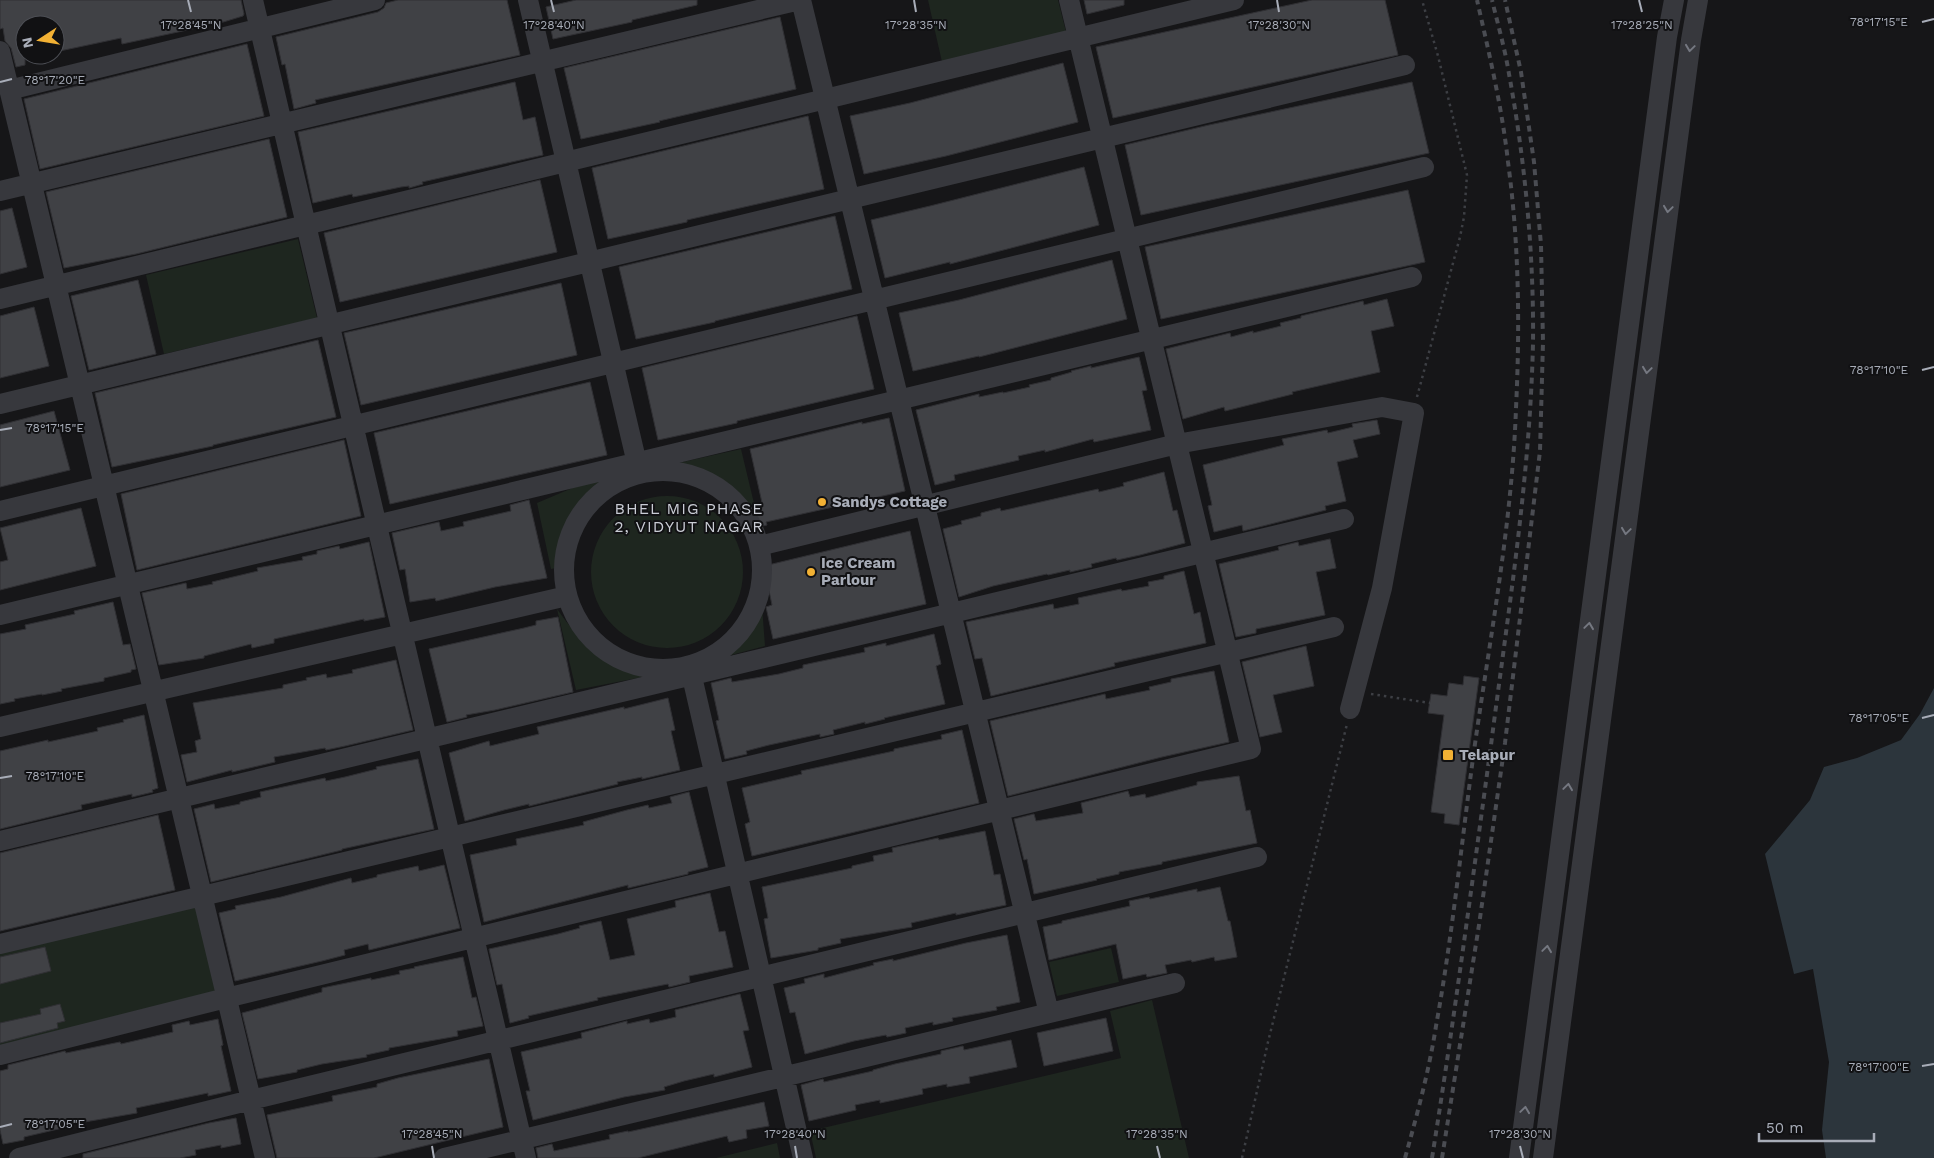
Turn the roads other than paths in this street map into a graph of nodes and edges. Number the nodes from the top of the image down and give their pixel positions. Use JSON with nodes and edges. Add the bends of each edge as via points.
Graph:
{"nodes":[{"id":1,"x":253,"y":0,"type":"edge"},
{"id":2,"x":375,"y":0,"type":"edge"},
{"id":3,"x":528,"y":0,"type":"edge"},
{"id":4,"x":800,"y":0,"type":"edge"},
{"id":5,"x":1069,"y":0,"type":"edge"},
{"id":6,"x":1234,"y":0,"type":"edge"},
{"id":7,"x":1674,"y":0,"type":"edge"},
{"id":8,"x":1698,"y":0,"type":"edge"},
{"id":9,"x":260,"y":28,"type":"junction"},
{"id":10,"x":1079,"y":38,"type":"junction"},
{"id":11,"x":0,"y":51,"type":"edge"},
{"id":12,"x":542,"y":62,"type":"junction"},
{"id":13,"x":1405,"y":65,"type":"dead end"},
{"id":14,"x":7,"y":97,"type":"edge"},
{"id":15,"x":825,"y":99,"type":"junction"},
{"id":16,"x":282,"y":124,"type":"junction"},
{"id":17,"x":1103,"y":138,"type":"junction"},
{"id":18,"x":566,"y":162,"type":"junction"},
{"id":19,"x":1424,"y":167,"type":"dead end"},
{"id":20,"x":32,"y":184,"type":"junction"},
{"id":21,"x":0,"y":191,"type":"edge"},
{"id":22,"x":850,"y":199,"type":"junction"},
{"id":23,"x":306,"y":225,"type":"junction"},
{"id":24,"x":1127,"y":239,"type":"junction"},
{"id":25,"x":589,"y":262,"type":"junction"},
{"id":26,"x":1412,"y":277,"type":"dead end"},
{"id":27,"x":56,"y":285,"type":"junction"},
{"id":28,"x":0,"y":299,"type":"edge"},
{"id":29,"x":874,"y":300,"type":"junction"},
{"id":30,"x":330,"y":324,"type":"junction"},
{"id":31,"x":1152,"y":339,"type":"junction"},
{"id":32,"x":613,"y":363,"type":"junction"},
{"id":33,"x":80,"y":385,"type":"junction"},
{"id":34,"x":899,"y":400,"type":"junction"},
{"id":35,"x":0,"y":404,"type":"edge"},
{"id":36,"x":353,"y":425,"type":"junction"},
{"id":37,"x":1177,"y":444,"type":"junction"},
{"id":38,"x":638,"y":467,"type":"junction"},
{"id":39,"x":104,"y":486,"type":"junction"},
{"id":40,"x":925,"y":505,"type":"junction"},
{"id":41,"x":0,"y":511,"type":"edge"},
{"id":42,"x":1344,"y":519,"type":"dead end"},
{"id":43,"x":376,"y":525,"type":"junction"},
{"id":44,"x":760,"y":546,"type":"junction"},
{"id":45,"x":1203,"y":552,"type":"junction"},
{"id":46,"x":128,"y":585,"type":"junction"},
{"id":47,"x":567,"y":596,"type":"junction"},
{"id":48,"x":951,"y":613,"type":"junction"},
{"id":49,"x":0,"y":615,"type":"edge"},
{"id":50,"x":1334,"y":627,"type":"dead end"},
{"id":51,"x":402,"y":634,"type":"junction"},
{"id":52,"x":1227,"y":652,"type":"junction"},
{"id":53,"x":691,"y":671,"type":"junction"},
{"id":54,"x":153,"y":692,"type":"junction"},
{"id":55,"x":1353,"y":700,"type":"road end"},
{"id":56,"x":975,"y":712,"type":"junction"},
{"id":57,"x":0,"y":727,"type":"edge"},
{"id":58,"x":427,"y":739,"type":"junction"},
{"id":59,"x":714,"y":774,"type":"junction"},
{"id":60,"x":178,"y":798,"type":"junction"},
{"id":61,"x":999,"y":810,"type":"junction"},
{"id":62,"x":450,"y":837,"type":"junction"},
{"id":63,"x":0,"y":841,"type":"edge"},
{"id":64,"x":1257,"y":857,"type":"dead end"},
{"id":65,"x":737,"y":874,"type":"junction"},
{"id":66,"x":202,"y":896,"type":"junction"},
{"id":67,"x":1024,"y":913,"type":"junction"},
{"id":68,"x":473,"y":938,"type":"junction"},
{"id":69,"x":0,"y":944,"type":"edge"},
{"id":70,"x":761,"y":977,"type":"junction"},
{"id":71,"x":1175,"y":983,"type":"dead end"},
{"id":72,"x":226,"y":998,"type":"junction"},
{"id":73,"x":1049,"y":1013,"type":"junction"},
{"id":74,"x":498,"y":1040,"type":"junction"},
{"id":75,"x":0,"y":1055,"type":"edge"},
{"id":76,"x":784,"y":1076,"type":"junction"},
{"id":77,"x":251,"y":1100,"type":"junction"},
{"id":78,"x":523,"y":1149,"type":"edge"},
{"id":79,"x":19,"y":1158,"type":"edge"},
{"id":80,"x":265,"y":1158,"type":"edge"},
{"id":81,"x":444,"y":1158,"type":"edge"},
{"id":82,"x":803,"y":1158,"type":"edge"},
{"id":83,"x":1519,"y":1158,"type":"edge"},
{"id":84,"x":1543,"y":1158,"type":"edge"}],
"edges":[{"from":1,"to":9,"type":"street"},
{"from":2,"to":9,"type":"street"},
{"from":3,"to":12,"type":"street"},
{"from":4,"to":12,"type":"street"},
{"from":4,"to":15,"type":"street"},
{"from":5,"to":10,"type":"street"},
{"from":6,"to":10,"type":"street"},
{"from":83,"to":7,"type":"street","one_way":true},
{"from":8,"to":84,"type":"street","one_way":true},
{"from":9,"to":14,"type":"street"},
{"from":9,"to":16,"type":"street"},
{"from":10,"to":15,"type":"street"},
{"from":10,"to":17,"type":"street"},
{"from":11,"to":14,"type":"street"},
{"from":12,"to":16,"type":"street"},
{"from":12,"to":18,"type":"street"},
{"from":13,"to":17,"type":"street"},
{"from":14,"to":20,"type":"street"},
{"from":15,"to":18,"type":"street"},
{"from":15,"to":22,"type":"street"},
{"from":16,"to":20,"type":"street"},
{"from":16,"to":23,"type":"street"},
{"from":17,"to":22,"type":"street"},
{"from":17,"to":24,"type":"street"},
{"from":18,"to":23,"type":"street"},
{"from":18,"to":25,"type":"street"},
{"from":19,"to":24,"type":"street"},
{"from":20,"to":21,"type":"street"},
{"from":20,"to":27,"type":"street"},
{"from":22,"to":25,"type":"street"},
{"from":22,"to":29,"type":"street"},
{"from":23,"to":27,"type":"street"},
{"from":23,"to":30,"type":"street"},
{"from":24,"to":29,"type":"street"},
{"from":24,"to":31,"type":"street"},
{"from":25,"to":30,"type":"street"},
{"from":25,"to":32,"type":"street"},
{"from":26,"to":31,"type":"street"},
{"from":27,"to":28,"type":"street"},
{"from":27,"to":33,"type":"street"},
{"from":29,"to":32,"type":"street"},
{"from":29,"to":34,"type":"street"},
{"from":30,"to":33,"type":"street"},
{"from":30,"to":36,"type":"street"},
{"from":31,"to":34,"type":"street"},
{"from":31,"to":37,"type":"street"},
{"from":32,"to":36,"type":"street"},
{"from":32,"to":38,"type":"street"},
{"from":33,"to":35,"type":"street"},
{"from":33,"to":39,"type":"street"},
{"from":34,"to":38,"type":"street"},
{"from":34,"to":40,"type":"street"},
{"from":36,"to":39,"type":"street"},
{"from":36,"to":43,"type":"street"},
{"from":37,"to":40,"type":"street"},
{"from":37,"to":45,"type":"street"},
{"from":37,"to":55,"type":"street","via":[[1382,407],[1414,413],[1382,588]]},
{"from":38,"to":43,"type":"street"},
{"from":38,"to":44,"type":"street","via":[[700,477],[727,493],[747,517]]},
{"from":38,"to":47,"type":"street","via":[[586,506],[570,533],[563,565]]},
{"from":39,"to":41,"type":"street"},
{"from":39,"to":46,"type":"street"},
{"from":40,"to":44,"type":"street"},
{"from":40,"to":48,"type":"street"},
{"from":42,"to":45,"type":"street"},
{"from":43,"to":46,"type":"street"},
{"from":43,"to":51,"type":"street"},
{"from":44,"to":53,"type":"street","via":[[762,577],[755,607],[740,633]]},
{"from":45,"to":48,"type":"street"},
{"from":45,"to":52,"type":"street"},
{"from":46,"to":49,"type":"street"},
{"from":46,"to":54,"type":"street"},
{"from":47,"to":51,"type":"street"},
{"from":47,"to":53,"type":"street","via":[[580,625],[601,648],[628,663],[658,670]]},
{"from":48,"to":53,"type":"street"},
{"from":48,"to":56,"type":"street"},
{"from":50,"to":52,"type":"street"},
{"from":51,"to":54,"type":"street"},
{"from":51,"to":58,"type":"street"},
{"from":52,"to":56,"type":"street"},
{"from":52,"to":61,"type":"street","via":[[1251,749]]},
{"from":53,"to":58,"type":"street"},
{"from":53,"to":59,"type":"street"},
{"from":54,"to":57,"type":"street"},
{"from":54,"to":60,"type":"street"},
{"from":56,"to":59,"type":"street"},
{"from":56,"to":61,"type":"street"},
{"from":58,"to":60,"type":"street"},
{"from":58,"to":62,"type":"street"},
{"from":59,"to":62,"type":"street"},
{"from":59,"to":65,"type":"street"},
{"from":60,"to":63,"type":"street"},
{"from":60,"to":66,"type":"street"},
{"from":61,"to":65,"type":"street"},
{"from":61,"to":67,"type":"street"},
{"from":62,"to":66,"type":"street"},
{"from":62,"to":68,"type":"street"},
{"from":64,"to":67,"type":"street"},
{"from":65,"to":68,"type":"street"},
{"from":65,"to":70,"type":"street"},
{"from":66,"to":69,"type":"street"},
{"from":66,"to":72,"type":"street"},
{"from":67,"to":70,"type":"street"},
{"from":67,"to":73,"type":"street"},
{"from":68,"to":72,"type":"street"},
{"from":68,"to":74,"type":"street"},
{"from":70,"to":74,"type":"street"},
{"from":70,"to":76,"type":"street"},
{"from":71,"to":73,"type":"street"},
{"from":72,"to":75,"type":"street"},
{"from":72,"to":77,"type":"street"},
{"from":73,"to":76,"type":"street"},
{"from":74,"to":77,"type":"street"},
{"from":74,"to":78,"type":"street"},
{"from":76,"to":78,"type":"street"},
{"from":76,"to":82,"type":"street"},
{"from":77,"to":79,"type":"street"},
{"from":77,"to":80,"type":"street"},
{"from":78,"to":81,"type":"street"}]}
